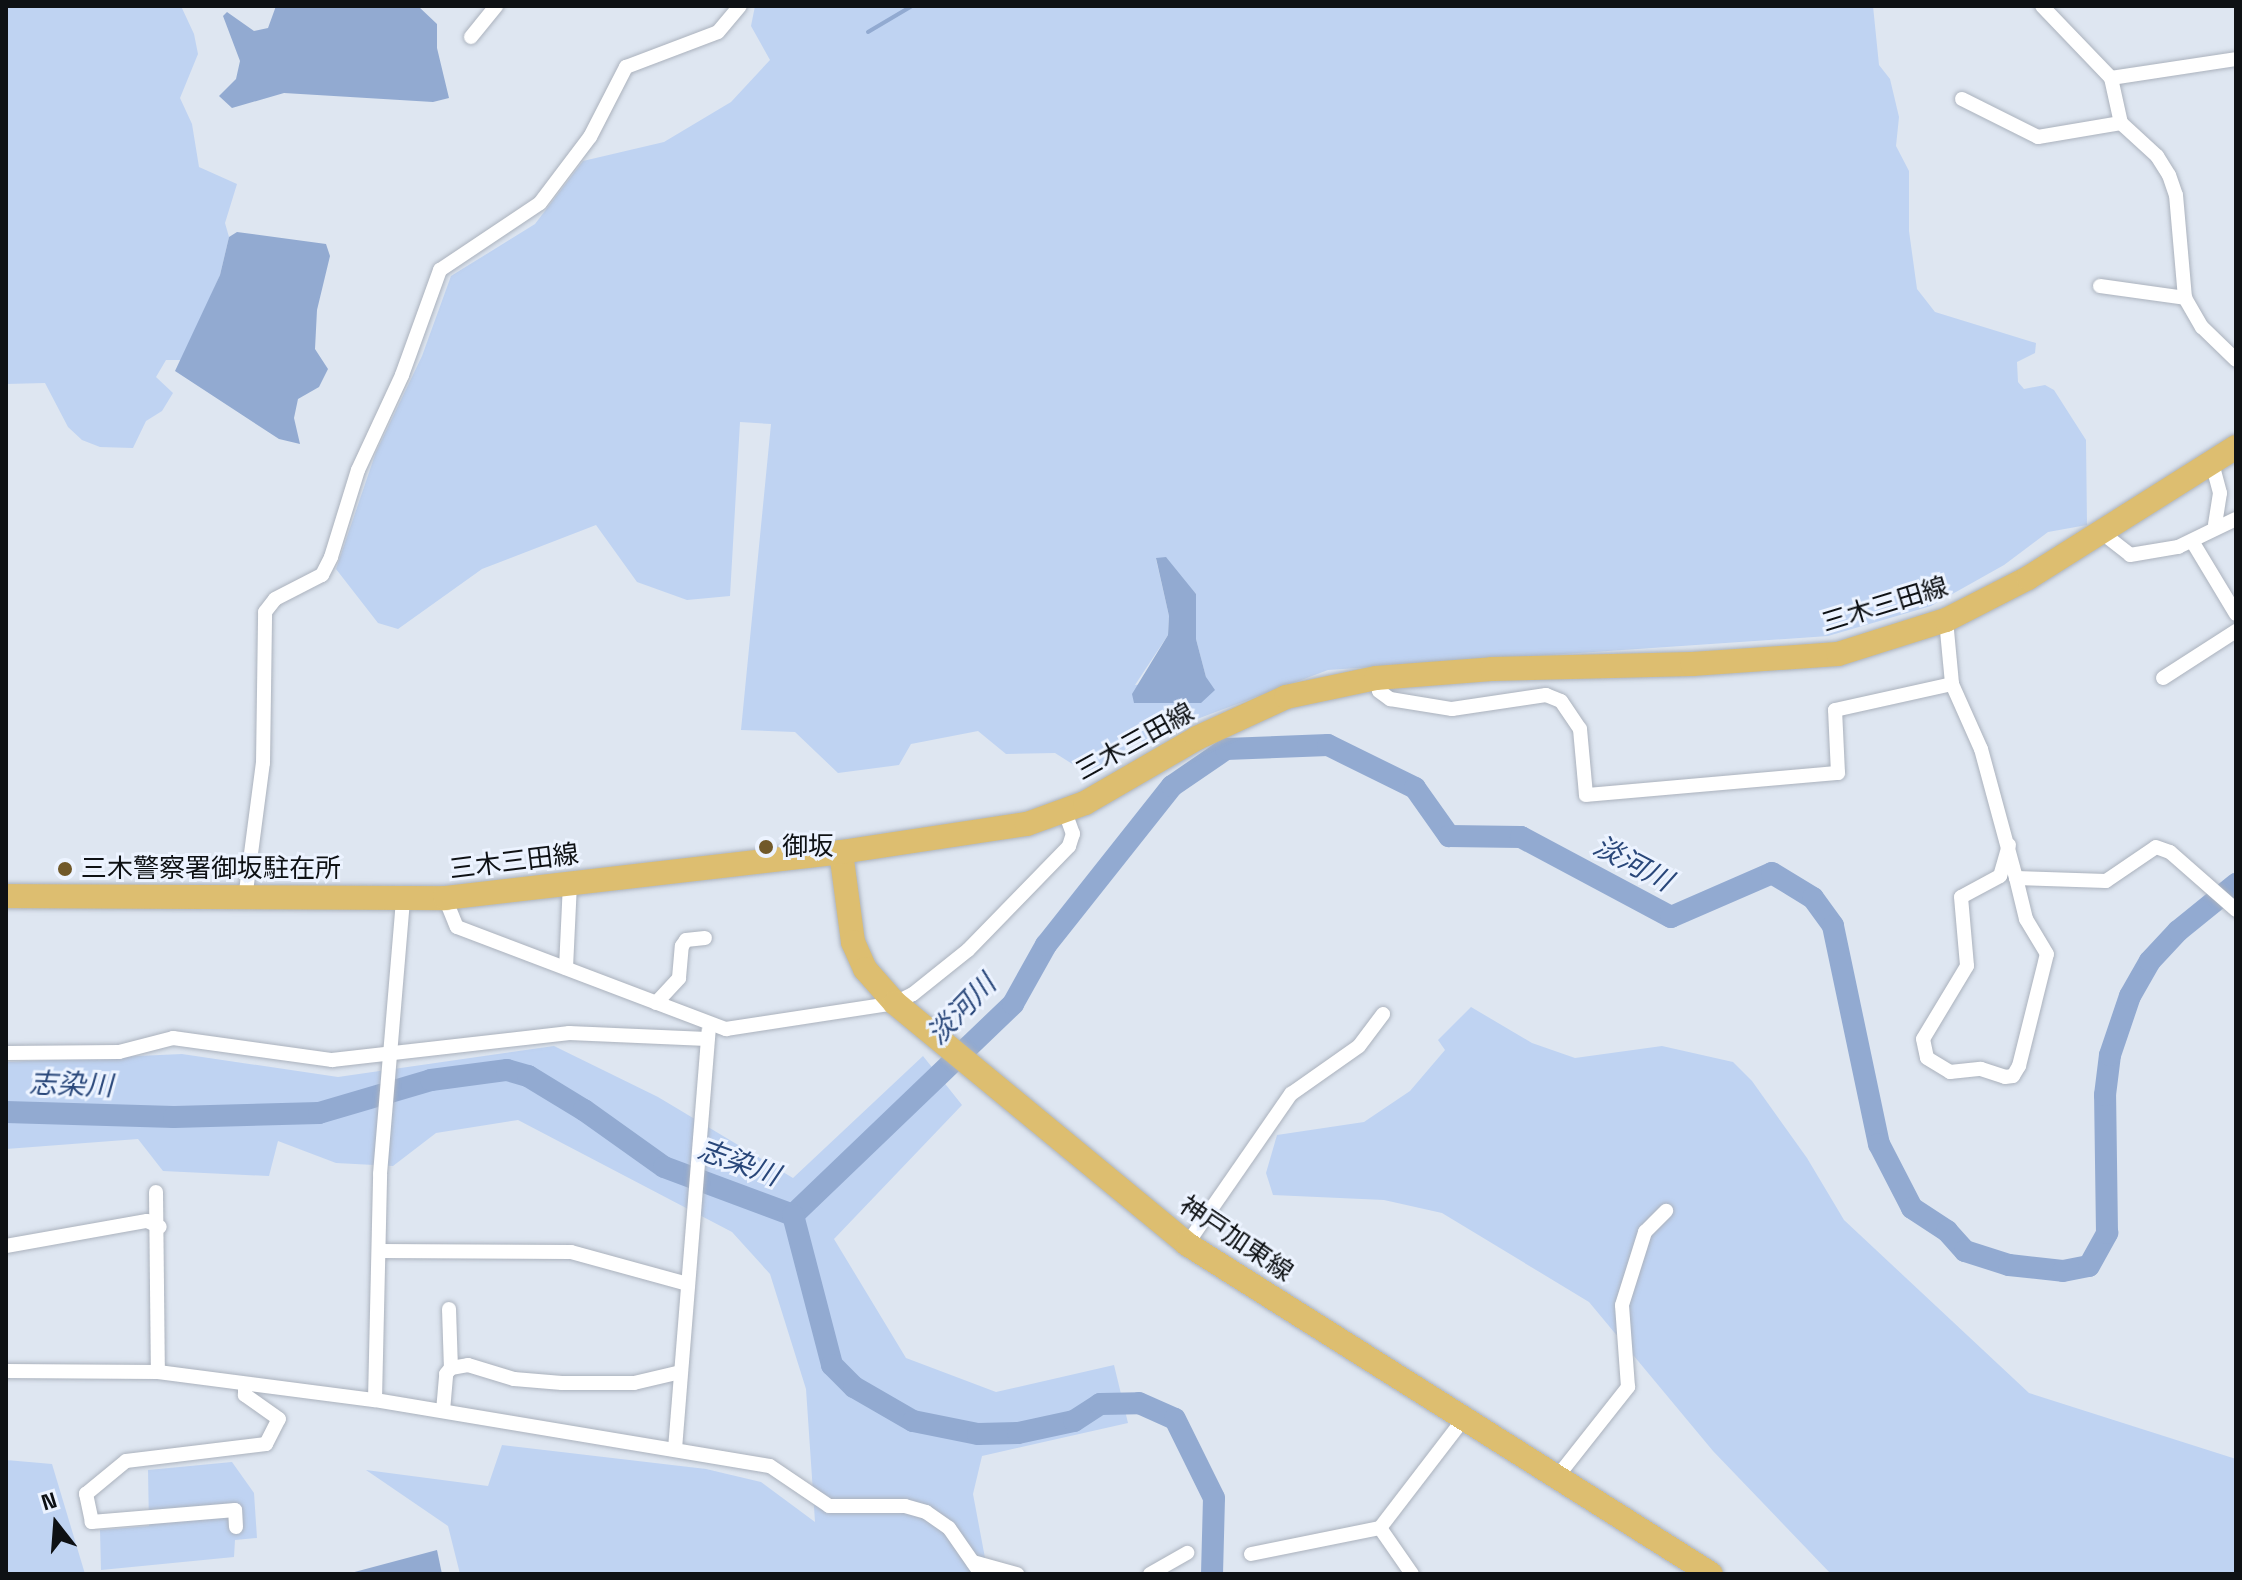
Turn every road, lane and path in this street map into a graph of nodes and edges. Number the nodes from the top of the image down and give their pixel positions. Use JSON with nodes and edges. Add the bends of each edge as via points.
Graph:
{"nodes":[{"id":1,"x":496,"y":6,"type":"edge"},
{"id":2,"x":740,"y":6,"type":"edge"},
{"id":3,"x":2042,"y":6,"type":"edge"},
{"id":4,"x":471,"y":37,"type":"dead end"},
{"id":5,"x":2236,"y":59,"type":"edge"},
{"id":6,"x":2111,"y":78,"type":"junction"},
{"id":7,"x":1962,"y":99,"type":"dead end"},
{"id":8,"x":2121,"y":123,"type":"junction"},
{"id":9,"x":2100,"y":286,"type":"dead end"},
{"id":10,"x":2185,"y":298,"type":"junction"},
{"id":11,"x":2233,"y":350,"type":"edge"},
{"id":12,"x":2236,"y":447,"type":"edge"},
{"id":13,"x":2212,"y":463,"type":"junction"},
{"id":14,"x":2236,"y":519,"type":"edge"},
{"id":15,"x":2215,"y":525,"type":"junction"},
{"id":16,"x":2101,"y":532,"type":"junction"},
{"id":17,"x":2192,"y":541,"type":"junction"},
{"id":18,"x":2236,"y":614,"type":"edge"},
{"id":19,"x":1946,"y":620,"type":"junction"},
{"id":20,"x":2236,"y":631,"type":"edge"},
{"id":21,"x":1376,"y":678,"type":"junction"},
{"id":22,"x":2163,"y":678,"type":"dead end"},
{"id":23,"x":1952,"y":684,"type":"junction"},
{"id":24,"x":1065,"y":812,"type":"junction"},
{"id":25,"x":2009,"y":845,"type":"junction"},
{"id":26,"x":841,"y":852,"type":"junction"},
{"id":27,"x":2016,"y":878,"type":"junction"},
{"id":28,"x":570,"y":883,"type":"junction"},
{"id":29,"x":6,"y":896,"type":"edge"},
{"id":30,"x":445,"y":898,"type":"junction"},
{"id":31,"x":245,"y":899,"type":"junction"},
{"id":32,"x":403,"y":901,"type":"junction"},
{"id":33,"x":2236,"y":910,"type":"edge"},
{"id":34,"x":705,"y":938,"type":"dead end"},
{"id":35,"x":566,"y":968,"type":"junction"},
{"id":36,"x":656,"y":1003,"type":"junction"},
{"id":37,"x":895,"y":1003,"type":"junction"},
{"id":38,"x":1383,"y":1014,"type":"dead end"},
{"id":39,"x":708,"y":1032,"type":"junction"},
{"id":40,"x":6,"y":1053,"type":"edge"},
{"id":41,"x":387,"y":1055,"type":"junction"},
{"id":42,"x":156,"y":1192,"type":"dead end"},
{"id":43,"x":1666,"y":1211,"type":"dead end"},
{"id":44,"x":160,"y":1227,"type":"junction"},
{"id":45,"x":1187,"y":1244,"type":"junction"},
{"id":46,"x":6,"y":1246,"type":"edge"},
{"id":47,"x":379,"y":1251,"type":"junction"},
{"id":48,"x":687,"y":1284,"type":"junction"},
{"id":49,"x":449,"y":1309,"type":"dead end"},
{"id":50,"x":451,"y":1368,"type":"junction"},
{"id":51,"x":6,"y":1371,"type":"edge"},
{"id":52,"x":158,"y":1372,"type":"junction"},
{"id":53,"x":681,"y":1372,"type":"junction"},
{"id":54,"x":245,"y":1384,"type":"junction"},
{"id":55,"x":375,"y":1400,"type":"junction"},
{"id":56,"x":443,"y":1411,"type":"junction"},
{"id":57,"x":1463,"y":1420,"type":"junction"},
{"id":58,"x":675,"y":1449,"type":"junction"},
{"id":59,"x":1557,"y":1477,"type":"junction"},
{"id":60,"x":236,"y":1527,"type":"dead end"},
{"id":61,"x":1380,"y":1528,"type":"junction"},
{"id":62,"x":1187,"y":1553,"type":"dead end"},
{"id":63,"x":1251,"y":1554,"type":"dead end"},
{"id":64,"x":977,"y":1568,"type":"edge"},
{"id":65,"x":1706,"y":1573,"type":"edge"},
{"id":66,"x":1017,"y":1574,"type":"edge"},
{"id":67,"x":1150,"y":1574,"type":"edge"},
{"id":68,"x":1412,"y":1574,"type":"edge"}],
"edges":[{"from":1,"to":4,"type":"street"},
{"from":2,"to":31,"type":"street","via":[[718,32],[626,67],[590,137],[540,203],[440,270],[402,375],[358,470],[322,575],[275,599],[265,612],[263,763]]},
{"from":3,"to":6,"type":"street"},
{"from":5,"to":6,"type":"street"},
{"from":6,"to":8,"type":"street"},
{"from":7,"to":8,"type":"street","via":[[2038,137]]},
{"from":8,"to":10,"type":"street","via":[[2157,156],[2169,175],[2176,195]]},
{"from":9,"to":10,"type":"street"},
{"from":10,"to":11,"type":"street","via":[[2202,327]]},
{"from":12,"to":13,"type":"main road","name":"三木三田線"},
{"from":13,"to":15,"type":"street","via":[[2220,493]]},
{"from":13,"to":16,"type":"main road","name":"三木三田線"},
{"from":14,"to":15,"type":"street"},
{"from":15,"to":17,"type":"street"},
{"from":16,"to":17,"type":"street","via":[[2130,555]]},
{"from":16,"to":19,"type":"main road","name":"三木三田線"},
{"from":17,"to":18,"type":"street"},
{"from":19,"to":21,"type":"main road","name":"三木三田線","via":[[1838,654]]},
{"from":19,"to":23,"type":"street"},
{"from":20,"to":22,"type":"street"},
{"from":21,"to":23,"type":"street","via":[[1379,691],[1390,699],[1452,709],[1546,695],[1561,701],[1580,729],[1586,795],[1838,773],[1835,710]]},
{"from":21,"to":24,"type":"main road","name":"三木三田線","via":[[1286,697],[1197,738]]},
{"from":23,"to":25,"type":"street","via":[[1981,749]]},
{"from":24,"to":26,"type":"main road","name":"三木三田線","via":[[1027,824]]},
{"from":24,"to":37,"type":"street","via":[[1073,834],[1069,846],[968,950]]},
{"from":25,"to":27,"type":"street"},
{"from":25,"to":27,"type":"street","via":[[2000,876],[1961,897],[1967,966],[1923,1039],[1927,1058],[1950,1072],[1981,1069],[2005,1077],[2013,1076],[2019,1066],[2047,954],[2026,919]]},
{"from":26,"to":28,"type":"main road","name":"三木三田線"},
{"from":26,"to":37,"type":"main road","name":"神戸加東線","via":[[853,942],[865,969]]},
{"from":27,"to":33,"type":"street","via":[[2106,881],[2156,847]]},
{"from":28,"to":30,"type":"main road","name":"三木三田線"},
{"from":28,"to":35,"type":"street"},
{"from":29,"to":31,"type":"main road","name":"三木三田線"},
{"from":30,"to":32,"type":"main road","name":"三木三田線"},
{"from":30,"to":35,"type":"street","via":[[457,927]]},
{"from":31,"to":32,"type":"main road","name":"三木三田線"},
{"from":32,"to":41,"type":"street"},
{"from":34,"to":36,"type":"street","via":[[686,940],[679,978]]},
{"from":35,"to":36,"type":"street"},
{"from":36,"to":39,"type":"street"},
{"from":37,"to":39,"type":"street"},
{"from":37,"to":45,"type":"main road","name":"神戸加東線"},
{"from":38,"to":45,"type":"street","via":[[1359,1046],[1291,1094]]},
{"from":39,"to":41,"type":"street","via":[[479,1039]]},
{"from":39,"to":48,"type":"street"},
{"from":40,"to":41,"type":"street","via":[[119,1052],[173,1038],[332,1060]]},
{"from":41,"to":47,"type":"street"},
{"from":42,"to":44,"type":"street"},
{"from":43,"to":59,"type":"street","via":[[1645,1232],[1622,1305],[1628,1387]]},
{"from":44,"to":46,"type":"street","via":[[147,1221]]},
{"from":44,"to":52,"type":"street"},
{"from":45,"to":57,"type":"main road","name":"神戸加東線"},
{"from":47,"to":48,"type":"street","via":[[571,1252]]},
{"from":47,"to":55,"type":"street"},
{"from":48,"to":53,"type":"street"},
{"from":49,"to":50,"type":"street"},
{"from":50,"to":53,"type":"street","via":[[468,1365],[514,1379],[562,1383],[634,1383]]},
{"from":50,"to":56,"type":"street"},
{"from":51,"to":52,"type":"street"},
{"from":52,"to":54,"type":"street"},
{"from":53,"to":58,"type":"street"},
{"from":54,"to":55,"type":"street"},
{"from":54,"to":60,"type":"street","via":[[245,1395],[279,1419],[266,1444],[126,1461],[86,1494],[92,1522],[235,1510]]},
{"from":55,"to":56,"type":"street"},
{"from":56,"to":58,"type":"street"},
{"from":57,"to":59,"type":"main road","name":"神戸加東線"},
{"from":57,"to":61,"type":"street"},
{"from":58,"to":64,"type":"street","via":[[770,1466],[829,1506],[905,1506],[926,1512],[949,1528]]},
{"from":59,"to":65,"type":"main road","name":"神戸加東線"},
{"from":61,"to":63,"type":"street"},
{"from":61,"to":68,"type":"street"},
{"from":62,"to":67,"type":"street"},
{"from":64,"to":66,"type":"street"}]}
